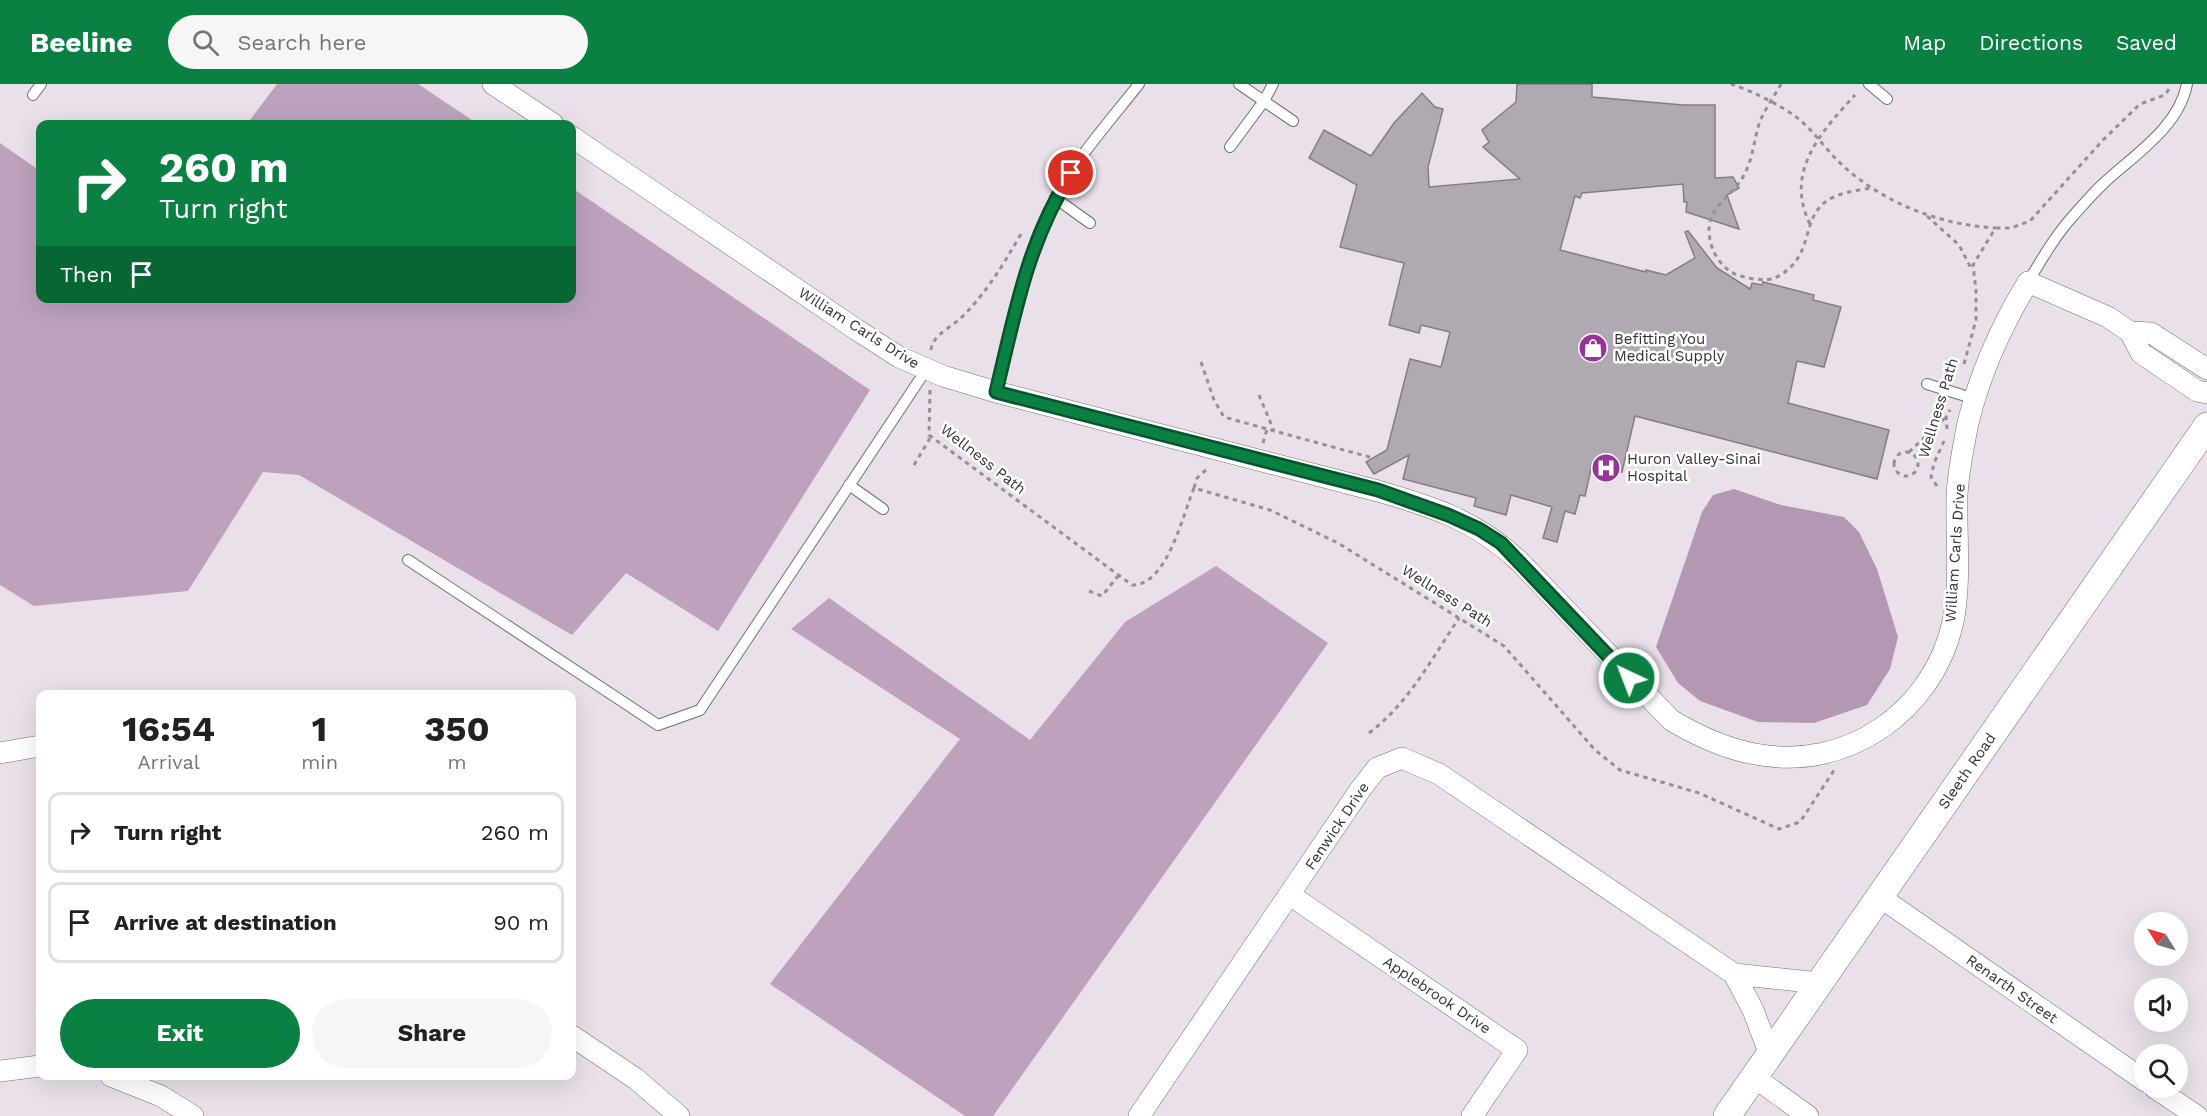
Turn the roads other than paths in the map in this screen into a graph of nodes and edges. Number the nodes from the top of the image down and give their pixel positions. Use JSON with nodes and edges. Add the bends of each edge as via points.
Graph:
{"nodes":[{"id":1,"x":41,"y":84,"type":"edge"},
{"id":2,"x":493,"y":84,"type":"edge"},
{"id":3,"x":1139,"y":84,"type":"edge"},
{"id":4,"x":1239,"y":84,"type":"edge"},
{"id":5,"x":1273,"y":84,"type":"edge"},
{"id":6,"x":1869,"y":84,"type":"edge"},
{"id":7,"x":2187,"y":84,"type":"edge"},
{"id":8,"x":33,"y":96,"type":"dead end"},
{"id":9,"x":1887,"y":99,"type":"dead end"},
{"id":10,"x":1264,"y":101,"type":"junction"},
{"id":11,"x":547,"y":120,"type":"edge"},
{"id":12,"x":1293,"y":121,"type":"dead end"},
{"id":13,"x":576,"y":140,"type":"edge"},
{"id":14,"x":1230,"y":147,"type":"dead end"},
{"id":15,"x":1055,"y":198,"type":"junction"},
{"id":16,"x":1090,"y":224,"type":"dead end"},
{"id":17,"x":2028,"y":282,"type":"junction"},
{"id":18,"x":2130,"y":332,"type":"junction"},
{"id":19,"x":2207,"y":369,"type":"edge"},
{"id":20,"x":927,"y":370,"type":"junction"},
{"id":21,"x":1926,"y":384,"type":"dead end"},
{"id":22,"x":996,"y":392,"type":"junction"},
{"id":23,"x":2207,"y":393,"type":"edge"},
{"id":24,"x":1966,"y":397,"type":"junction"},
{"id":25,"x":2207,"y":426,"type":"edge"},
{"id":26,"x":849,"y":485,"type":"junction"},
{"id":27,"x":883,"y":509,"type":"dead end"},
{"id":28,"x":408,"y":560,"type":"dead end"},
{"id":29,"x":36,"y":747,"type":"edge"},
{"id":30,"x":0,"y":753,"type":"edge"},
{"id":31,"x":1290,"y":895,"type":"junction"},
{"id":32,"x":1880,"y":897,"type":"junction"},
{"id":33,"x":1734,"y":974,"type":"junction"},
{"id":34,"x":1820,"y":983,"type":"junction"},
{"id":35,"x":576,"y":1039,"type":"edge"},
{"id":36,"x":1770,"y":1055,"type":"junction"},
{"id":37,"x":36,"y":1066,"type":"edge"},
{"id":38,"x":0,"y":1071,"type":"edge"},
{"id":39,"x":2134,"y":1073,"type":"edge"},
{"id":40,"x":1754,"y":1077,"type":"junction"},
{"id":41,"x":121,"y":1080,"type":"edge"},
{"id":42,"x":2170,"y":1098,"type":"edge"},
{"id":43,"x":1737,"y":1112,"type":"edge"},
{"id":44,"x":193,"y":1116,"type":"edge"},
{"id":45,"x":679,"y":1116,"type":"edge"},
{"id":46,"x":1139,"y":1116,"type":"edge"},
{"id":47,"x":1472,"y":1116,"type":"edge"},
{"id":48,"x":1808,"y":1116,"type":"edge"},
{"id":49,"x":2197,"y":1116,"type":"edge"}],
"edges":[{"from":1,"to":8,"type":"lane"},
{"from":2,"to":11,"type":"street"},
{"from":3,"to":15,"type":"lane"},
{"from":4,"to":10,"type":"lane"},
{"from":5,"to":10,"type":"lane"},
{"from":6,"to":9,"type":"lane"},
{"from":7,"to":17,"type":"lane","via":[[2172,116],[2149,144],[2070,218]]},
{"from":10,"to":12,"type":"lane"},
{"from":10,"to":14,"type":"lane"},
{"from":13,"to":20,"type":"street","name":"William Carls Drive","via":[[857,330]]},
{"from":15,"to":16,"type":"lane"},
{"from":15,"to":22,"type":"lane","via":[[1026,267]]},
{"from":17,"to":18,"type":"street","via":[[2108,317]]},
{"from":17,"to":24,"type":"street","name":"William Carls Drive"},
{"from":18,"to":19,"type":"street","via":[[2151,333]]},
{"from":18,"to":23,"type":"street","via":[[2141,353],[2197,391]]},
{"from":20,"to":22,"type":"street","name":"William Carls Drive"},
{"from":20,"to":26,"type":"lane"},
{"from":21,"to":24,"type":"lane"},
{"from":22,"to":24,"type":"street","name":"William Carls Drive","via":[[1378,490],[1479,529],[1501,543],[1671,720],[1692,733],[1754,754],[1781,757],[1834,751],[1879,732],[1927,684],[1939,661],[1953,622],[1957,492],[1968,424]]},
{"from":25,"to":32,"type":"street","name":"Sleeth Road"},
{"from":26,"to":27,"type":"lane"},
{"from":26,"to":28,"type":"lane","via":[[699,710],[658,725]]},
{"from":29,"to":30,"type":"street"},
{"from":31,"to":33,"type":"street","name":"Fenwick Drive","via":[[1377,768],[1402,758],[1439,774]]},
{"from":31,"to":46,"type":"street","name":"Fenwick Drive"},
{"from":31,"to":47,"type":"street","name":"Applebrook Drive","via":[[1517,1050]]},
{"from":32,"to":34,"type":"street","name":"Sleeth Road"},
{"from":32,"to":39,"type":"street","name":"Renarth Street"},
{"from":33,"to":34,"type":"street","name":"Fenwick Drive"},
{"from":33,"to":36,"type":"street","name":"Fenwick Drive"},
{"from":34,"to":36,"type":"street","name":"Sleeth Road"},
{"from":35,"to":45,"type":"street","via":[[636,1079]]},
{"from":36,"to":40,"type":"street","name":"Sleeth Road"},
{"from":37,"to":38,"type":"street"},
{"from":40,"to":43,"type":"street","name":"Sleeth Road"},
{"from":40,"to":48,"type":"street"},
{"from":41,"to":44,"type":"street","via":[[161,1096]]},
{"from":42,"to":49,"type":"street"}]}
